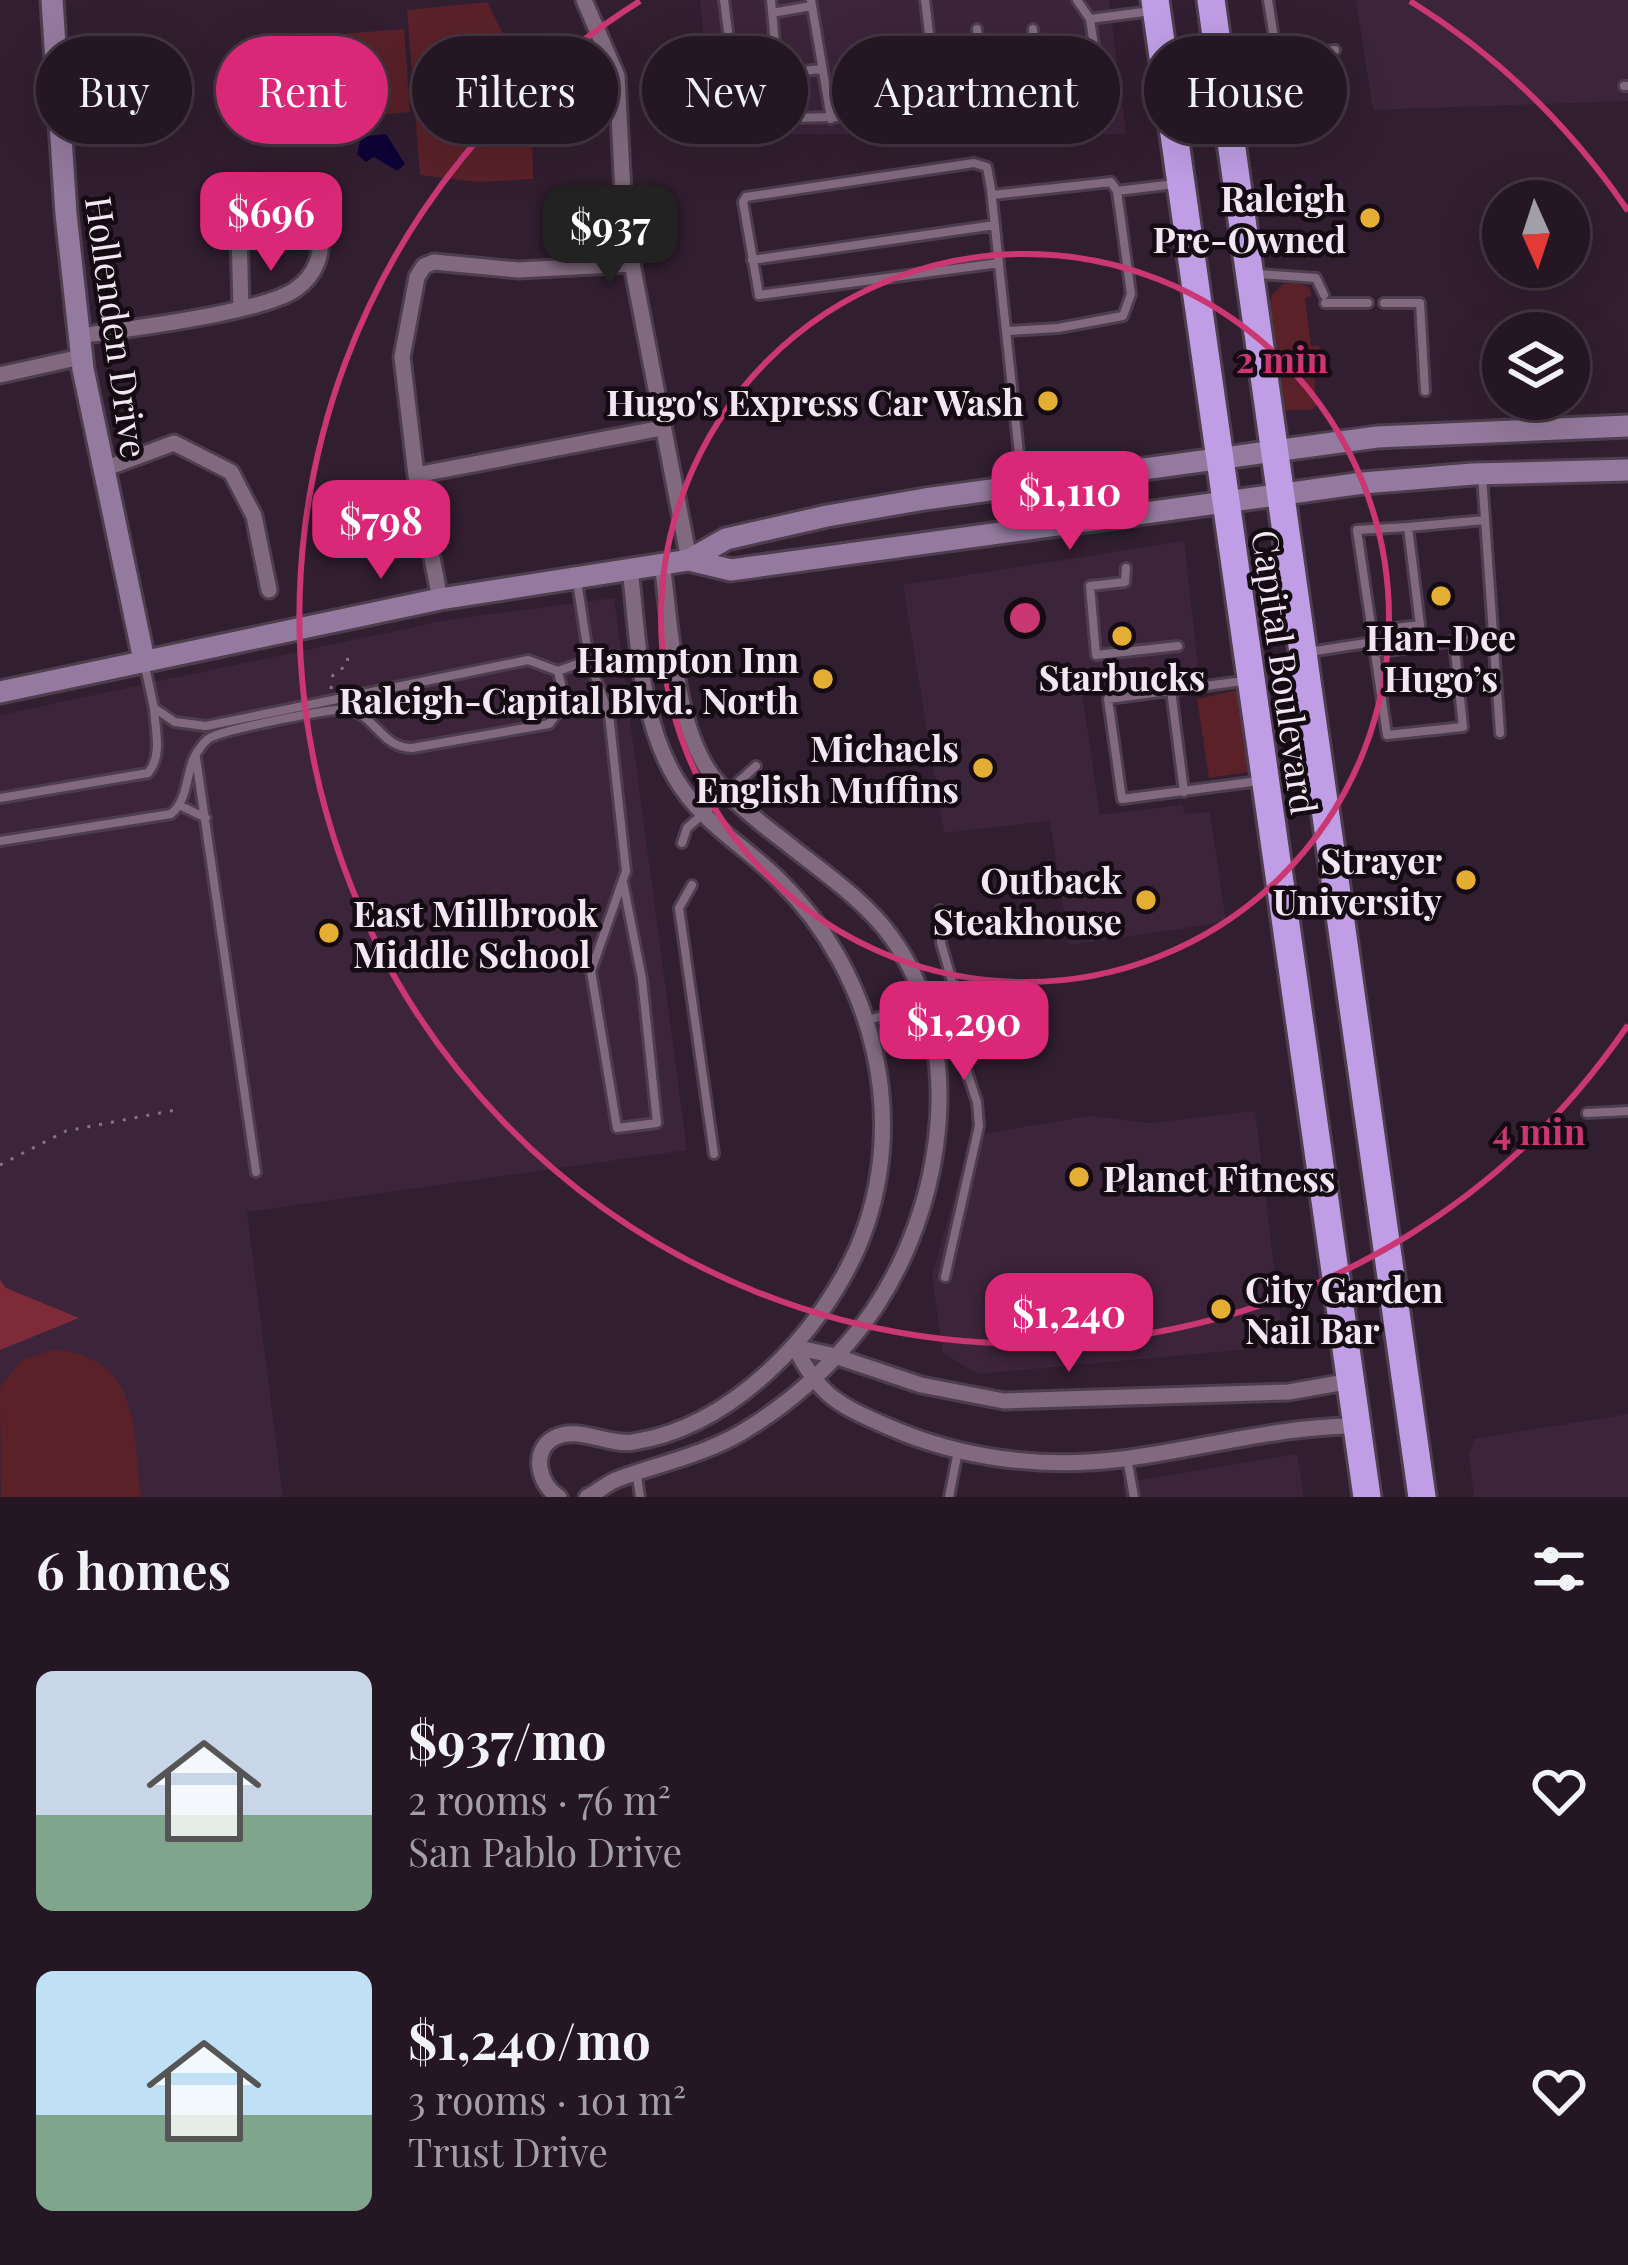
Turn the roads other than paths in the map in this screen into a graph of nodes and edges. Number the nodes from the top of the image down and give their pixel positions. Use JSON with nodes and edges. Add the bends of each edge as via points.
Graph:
{"nodes":[{"id":1,"x":52,"y":0,"type":"edge"},
{"id":2,"x":584,"y":0,"type":"edge"},
{"id":3,"x":724,"y":0,"type":"edge"},
{"id":4,"x":771,"y":0,"type":"edge"},
{"id":5,"x":925,"y":0,"type":"edge"},
{"id":6,"x":1077,"y":0,"type":"edge"},
{"id":7,"x":1211,"y":0,"type":"edge"},
{"id":8,"x":1268,"y":0,"type":"edge"},
{"id":9,"x":811,"y":3,"type":"edge"},
{"id":10,"x":1156,"y":5,"type":"edge"},
{"id":11,"x":772,"y":13,"type":"junction"},
{"id":12,"x":1090,"y":19,"type":"junction"},
{"id":13,"x":977,"y":28,"type":"dead end"},
{"id":14,"x":1033,"y":29,"type":"dead end"},
{"id":15,"x":729,"y":36,"type":"edge"},
{"id":16,"x":774,"y":36,"type":"edge"},
{"id":17,"x":929,"y":36,"type":"edge"},
{"id":18,"x":978,"y":36,"type":"edge"},
{"id":19,"x":1033,"y":36,"type":"edge"},
{"id":20,"x":1092,"y":36,"type":"edge"},
{"id":21,"x":1274,"y":36,"type":"edge"},
{"id":22,"x":821,"y":69,"type":"junction"},
{"id":23,"x":808,"y":71,"type":"edge"},
{"id":24,"x":808,"y":119,"type":"edge"},
{"id":25,"x":831,"y":119,"type":"joint"},
{"id":26,"x":1181,"y":184,"type":"junction"},
{"id":27,"x":1118,"y":191,"type":"junction"},
{"id":28,"x":992,"y":195,"type":"junction"},
{"id":29,"x":995,"y":225,"type":"junction"},
{"id":30,"x":752,"y":260,"type":"junction"},
{"id":31,"x":1000,"y":263,"type":"junction"},
{"id":32,"x":632,"y":264,"type":"junction"},
{"id":33,"x":1249,"y":274,"type":"junction"},
{"id":34,"x":1367,"y":303,"type":"dead end"},
{"id":35,"x":1384,"y":303,"type":"dead end"},
{"id":36,"x":241,"y":308,"type":"junction"},
{"id":37,"x":1008,"y":331,"type":"junction"},
{"id":38,"x":80,"y":346,"type":"junction"},
{"id":39,"x":0,"y":375,"type":"edge"},
{"id":40,"x":1425,"y":391,"type":"dead end"},
{"id":41,"x":1628,"y":426,"type":"edge"},
{"id":42,"x":662,"y":428,"type":"junction"},
{"id":43,"x":1274,"y":451,"type":"junction"},
{"id":44,"x":1220,"y":459,"type":"junction"},
{"id":45,"x":104,"y":469,"type":"junction"},
{"id":46,"x":1628,"y":470,"type":"edge"},
{"id":47,"x":1482,"y":474,"type":"junction"},
{"id":48,"x":416,"y":475,"type":"junction"},
{"id":49,"x":1022,"y":486,"type":"junction"},
{"id":50,"x":1280,"y":495,"type":"junction"},
{"id":51,"x":1226,"y":503,"type":"junction"},
{"id":52,"x":1485,"y":520,"type":"junction"},
{"id":53,"x":1408,"y":527,"type":"junction"},
{"id":54,"x":689,"y":560,"type":"junction"},
{"id":55,"x":662,"y":563,"type":"junction"},
{"id":56,"x":630,"y":568,"type":"junction"},
{"id":57,"x":1126,"y":568,"type":"dead end"},
{"id":58,"x":576,"y":575,"type":"junction"},
{"id":59,"x":269,"y":590,"type":"dead end"},
{"id":60,"x":440,"y":598,"type":"junction"},
{"id":61,"x":1494,"y":637,"type":"junction"},
{"id":62,"x":1454,"y":641,"type":"junction"},
{"id":63,"x":1373,"y":642,"type":"junction"},
{"id":64,"x":1178,"y":646,"type":"dead end"},
{"id":65,"x":1302,"y":654,"type":"junction"},
{"id":66,"x":144,"y":660,"type":"junction"},
{"id":67,"x":589,"y":660,"type":"junction"},
{"id":68,"x":558,"y":671,"type":"junction"},
{"id":69,"x":1251,"y":681,"type":"junction"},
{"id":70,"x":1171,"y":690,"type":"junction"},
{"id":71,"x":0,"y":692,"type":"edge"},
{"id":72,"x":154,"y":708,"type":"junction"},
{"id":73,"x":1500,"y":733,"type":"dead end"},
{"id":74,"x":195,"y":754,"type":"junction"},
{"id":75,"x":756,"y":766,"type":"dead end"},
{"id":76,"x":1265,"y":780,"type":"junction"},
{"id":77,"x":727,"y":792,"type":"junction"},
{"id":78,"x":1184,"y":792,"type":"junction"},
{"id":79,"x":0,"y":798,"type":"edge"},
{"id":80,"x":181,"y":806,"type":"junction"},
{"id":81,"x":702,"y":814,"type":"junction"},
{"id":82,"x":206,"y":818,"type":"junction"},
{"id":83,"x":0,"y":841,"type":"edge"},
{"id":84,"x":682,"y":843,"type":"dead end"},
{"id":85,"x":623,"y":882,"type":"junction"},
{"id":86,"x":692,"y":885,"type":"dead end"},
{"id":87,"x":940,"y":910,"type":"dead end"},
{"id":88,"x":955,"y":992,"type":"junction"},
{"id":89,"x":922,"y":1003,"type":"junction"},
{"id":90,"x":866,"y":1021,"type":"junction"},
{"id":91,"x":1628,"y":1111,"type":"edge"},
{"id":92,"x":1587,"y":1113,"type":"dead end"},
{"id":93,"x":714,"y":1154,"type":"dead end"},
{"id":94,"x":256,"y":1172,"type":"dead end"},
{"id":95,"x":945,"y":1277,"type":"dead end"},
{"id":96,"x":795,"y":1347,"type":"junction"},
{"id":97,"x":835,"y":1356,"type":"junction"},
{"id":98,"x":811,"y":1379,"type":"junction"},
{"id":99,"x":1351,"y":1381,"type":"junction"},
{"id":100,"x":1357,"y":1426,"type":"junction"},
{"id":101,"x":958,"y":1450,"type":"junction"},
{"id":102,"x":1126,"y":1458,"type":"junction"},
{"id":103,"x":637,"y":1474,"type":"junction"},
{"id":104,"x":592,"y":1496,"type":"edge"},
{"id":105,"x":560,"y":1497,"type":"edge"},
{"id":106,"x":640,"y":1497,"type":"edge"},
{"id":107,"x":949,"y":1497,"type":"edge"},
{"id":108,"x":1134,"y":1497,"type":"edge"},
{"id":109,"x":1367,"y":1497,"type":"edge"},
{"id":110,"x":1422,"y":1497,"type":"edge"}],
"edges":[{"from":1,"to":38,"type":"main road","name":"Hollenden Drive"},
{"from":2,"to":32,"type":"street","via":[[617,76]]},
{"from":3,"to":15,"type":"lane"},
{"from":4,"to":11,"type":"lane"},
{"from":5,"to":17,"type":"lane"},
{"from":6,"to":12,"type":"lane"},
{"from":7,"to":33,"type":"highway","name":"Capital Boulevard"},
{"from":8,"to":21,"type":"lane"},
{"from":9,"to":11,"type":"lane"},
{"from":9,"to":22,"type":"lane"},
{"from":10,"to":12,"type":"lane"},
{"from":10,"to":26,"type":"highway","name":"Capital Boulevard"},
{"from":11,"to":16,"type":"lane"},
{"from":12,"to":20,"type":"lane"},
{"from":13,"to":18,"type":"lane"},
{"from":14,"to":19,"type":"lane"},
{"from":22,"to":23,"type":"lane"},
{"from":22,"to":25,"type":"lane"},
{"from":24,"to":25,"type":"lane"},
{"from":26,"to":27,"type":"lane"},
{"from":26,"to":44,"type":"highway","name":"Capital Boulevard"},
{"from":27,"to":28,"type":"lane","via":[[1101,180]]},
{"from":27,"to":37,"type":"lane","via":[[1131,294],[1123,316]]},
{"from":28,"to":29,"type":"lane"},
{"from":28,"to":30,"type":"lane","via":[[987,167],[974,163],[746,197]]},
{"from":29,"to":30,"type":"lane"},
{"from":29,"to":31,"type":"lane"},
{"from":30,"to":31,"type":"lane","via":[[759,295]]},
{"from":31,"to":37,"type":"lane"},
{"from":32,"to":42,"type":"street"},
{"from":32,"to":48,"type":"street","via":[[424,266],[403,357]]},
{"from":33,"to":34,"type":"lane","via":[[1316,278],[1324,299]]},
{"from":33,"to":43,"type":"highway","name":"Capital Boulevard"},
{"from":35,"to":40,"type":"lane","via":[[1420,302]]},
{"from":36,"to":36,"type":"street","via":[[238,194],[250,189],[300,201],[319,237],[314,272],[292,292]]},
{"from":36,"to":38,"type":"street"},
{"from":37,"to":49,"type":"lane"},
{"from":38,"to":39,"type":"street"},
{"from":38,"to":45,"type":"main road","name":"Hollenden Drive"},
{"from":41,"to":43,"type":"main road","via":[[1406,434]]},
{"from":42,"to":48,"type":"street"},
{"from":42,"to":54,"type":"street"},
{"from":43,"to":44,"type":"main road"},
{"from":43,"to":50,"type":"highway","name":"Capital Boulevard"},
{"from":44,"to":49,"type":"main road"},
{"from":44,"to":51,"type":"highway","name":"Capital Boulevard"},
{"from":45,"to":59,"type":"street","via":[[174,443],[231,472],[254,516]]},
{"from":45,"to":66,"type":"main road","name":"Hollenden Drive"},
{"from":46,"to":47,"type":"main road"},
{"from":47,"to":50,"type":"main road"},
{"from":47,"to":52,"type":"lane"},
{"from":48,"to":60,"type":"street"},
{"from":49,"to":54,"type":"main road","via":[[780,526],[725,539]]},
{"from":50,"to":51,"type":"main road"},
{"from":50,"to":65,"type":"highway","name":"Capital Boulevard"},
{"from":51,"to":54,"type":"main road","via":[[730,570]]},
{"from":51,"to":69,"type":"highway","name":"Capital Boulevard"},
{"from":52,"to":53,"type":"lane"},
{"from":52,"to":61,"type":"lane"},
{"from":53,"to":63,"type":"lane","via":[[1420,625]]},
{"from":53,"to":63,"type":"lane","via":[[1357,530]]},
{"from":54,"to":55,"type":"main road"},
{"from":55,"to":56,"type":"main road"},
{"from":55,"to":77,"type":"street","via":[[691,735]]},
{"from":56,"to":58,"type":"main road"},
{"from":56,"to":81,"type":"street","via":[[653,722],[664,758]]},
{"from":57,"to":64,"type":"lane","via":[[1125,582],[1090,586],[1096,655]]},
{"from":58,"to":60,"type":"main road"},
{"from":58,"to":67,"type":"lane"},
{"from":60,"to":66,"type":"main road"},
{"from":61,"to":62,"type":"lane"},
{"from":61,"to":73,"type":"lane"},
{"from":62,"to":63,"type":"lane"},
{"from":62,"to":63,"type":"lane","via":[[1463,727],[1387,735]]},
{"from":63,"to":65,"type":"lane"},
{"from":65,"to":110,"type":"highway","name":"Capital Boulevard"},
{"from":66,"to":71,"type":"main road"},
{"from":66,"to":72,"type":"lane"},
{"from":67,"to":68,"type":"lane"},
{"from":67,"to":85,"type":"lane","via":[[609,714]]},
{"from":68,"to":72,"type":"lane","via":[[528,660],[206,726],[175,722]]},
{"from":68,"to":74,"type":"lane","via":[[565,704],[549,724],[400,748],[362,716],[339,709],[214,736]]},
{"from":69,"to":70,"type":"lane"},
{"from":69,"to":76,"type":"highway","name":"Capital Boulevard"},
{"from":70,"to":78,"type":"lane"},
{"from":70,"to":78,"type":"lane","via":[[1108,699],[1109,712],[1122,799]]},
{"from":72,"to":79,"type":"lane","via":[[157,752],[148,773]]},
{"from":74,"to":80,"type":"lane"},
{"from":74,"to":82,"type":"lane"},
{"from":75,"to":77,"type":"lane"},
{"from":76,"to":78,"type":"lane"},
{"from":76,"to":99,"type":"highway","name":"Capital Boulevard"},
{"from":77,"to":81,"type":"lane"},
{"from":77,"to":89,"type":"street","via":[[878,922],[905,959]]},
{"from":80,"to":82,"type":"lane"},
{"from":80,"to":83,"type":"lane","via":[[160,818]]},
{"from":81,"to":84,"type":"lane"},
{"from":81,"to":90,"type":"street","via":[[808,910]]},
{"from":82,"to":94,"type":"lane"},
{"from":85,"to":85,"type":"lane","via":[[591,971],[617,1128],[657,1123]]},
{"from":86,"to":93,"type":"lane","via":[[680,908]]},
{"from":87,"to":88,"type":"lane"},
{"from":88,"to":89,"type":"lane"},
{"from":88,"to":95,"type":"lane","via":[[966,1012],[964,1063],[979,1126]]},
{"from":89,"to":90,"type":"lane"},
{"from":89,"to":97,"type":"street","via":[[938,1075],[923,1198],[889,1283]]},
{"from":90,"to":96,"type":"street","via":[[882,1095],[880,1176],[841,1282]]},
{"from":91,"to":92,"type":"lane"},
{"from":96,"to":97,"type":"street"},
{"from":96,"to":98,"type":"street"},
{"from":96,"to":105,"type":"street","via":[[683,1426],[624,1443],[579,1434],[548,1442],[541,1474]]},
{"from":97,"to":98,"type":"street"},
{"from":97,"to":99,"type":"street","via":[[1004,1401],[1289,1392]]},
{"from":98,"to":101,"type":"street","via":[[864,1416]]},
{"from":98,"to":103,"type":"street","via":[[751,1428]]},
{"from":99,"to":100,"type":"highway","name":"Capital Boulevard"},
{"from":100,"to":102,"type":"street","via":[[1306,1427]]},
{"from":100,"to":109,"type":"highway","name":"Capital Boulevard"},
{"from":101,"to":102,"type":"street","via":[[1040,1463]]},
{"from":101,"to":107,"type":"lane"},
{"from":102,"to":108,"type":"lane"},
{"from":103,"to":104,"type":"street"},
{"from":103,"to":106,"type":"lane"}]}
